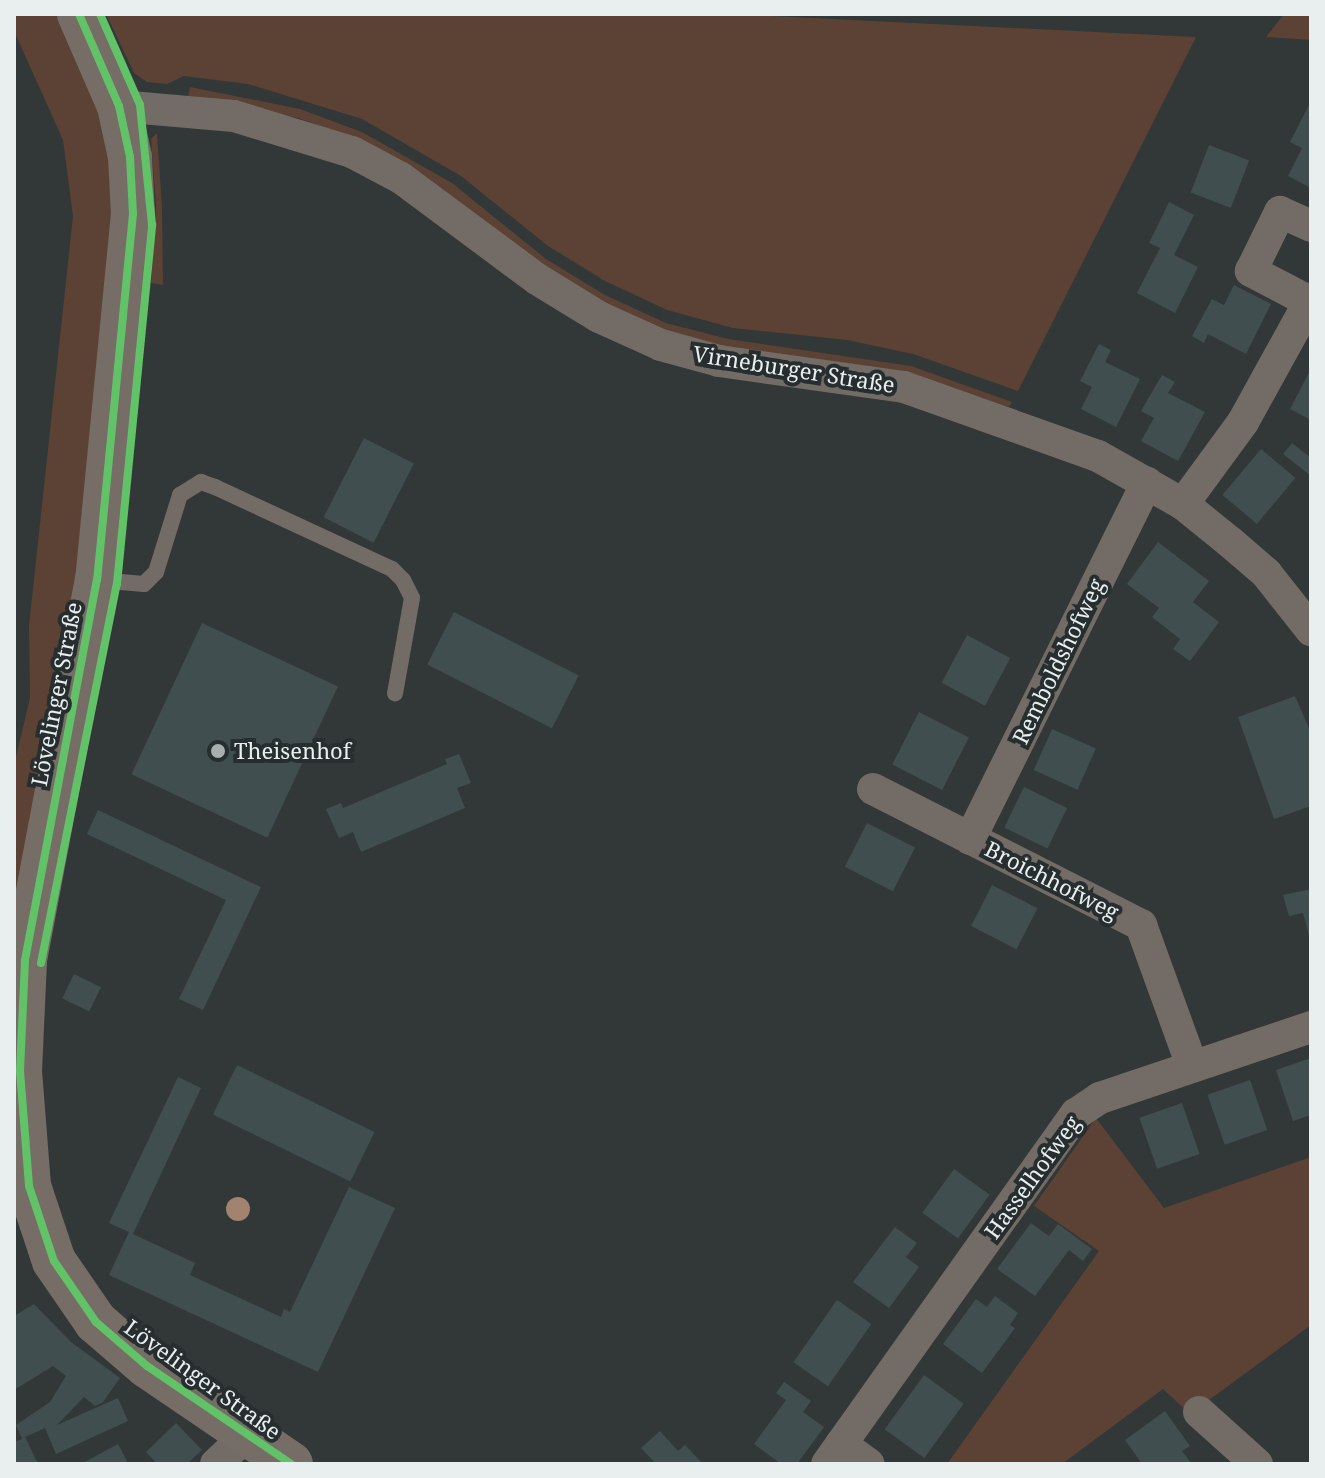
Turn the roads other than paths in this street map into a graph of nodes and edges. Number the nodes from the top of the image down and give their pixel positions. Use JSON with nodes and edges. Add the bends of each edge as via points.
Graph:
{"nodes":[{"id":1,"x":79,"y":14,"type":"edge"},
{"id":2,"x":119,"y":106,"type":"junction"},
{"id":3,"x":1311,"y":226,"type":"edge"},
{"id":4,"x":1310,"y":300,"type":"edge"},
{"id":5,"x":1147,"y":483,"type":"junction"},
{"id":6,"x":1183,"y":504,"type":"junction"},
{"id":7,"x":97,"y":579,"type":"junction"},
{"id":8,"x":1311,"y":630,"type":"edge"},
{"id":9,"x":395,"y":693,"type":"dead end"},
{"id":10,"x":873,"y":789,"type":"dead end"},
{"id":11,"x":970,"y":839,"type":"junction"},
{"id":12,"x":1311,"y":1027,"type":"edge"},
{"id":13,"x":1192,"y":1066,"type":"junction"},
{"id":14,"x":1199,"y":1412,"type":"dead end"},
{"id":15,"x":248,"y":1434,"type":"junction"},
{"id":16,"x":834,"y":1454,"type":"edge"},
{"id":17,"x":216,"y":1464,"type":"edge"},
{"id":18,"x":291,"y":1464,"type":"edge"},
{"id":19,"x":869,"y":1464,"type":"edge"},
{"id":20,"x":1257,"y":1464,"type":"edge"}],
"edges":[{"from":1,"to":2,"type":"street","name":"Lövelinger Straße"},
{"from":2,"to":5,"type":"street","name":"Virneburger Straße","via":[[234,116],[309,136],[401,178],[537,279],[599,317],[661,345],[719,361],[904,387],[1042,433]]},
{"from":2,"to":7,"type":"street","name":"Lövelinger Straße","via":[[130,157],[133,214]]},
{"from":3,"to":4,"type":"street","via":[[1280,212],[1251,271]]},
{"from":4,"to":6,"type":"street","via":[[1243,422]]},
{"from":5,"to":6,"type":"street","name":"Virneburger Straße"},
{"from":5,"to":11,"type":"street","name":"Remboldshofweg"},
{"from":6,"to":8,"type":"street","name":"Virneburger Straße","via":[[1266,573]]},
{"from":7,"to":9,"type":"lane","via":[[144,584],[156,572],[180,495],[201,482],[215,487],[392,569],[403,580],[412,598]]},
{"from":7,"to":15,"type":"street","name":"Lövelinger Straße","via":[[25,961],[20,1071],[29,1186],[54,1261],[96,1322],[147,1366]]},
{"from":10,"to":11,"type":"street","name":"Broichhofweg"},
{"from":11,"to":13,"type":"street","name":"Broichhofweg","via":[[1141,925]]},
{"from":12,"to":13,"type":"street","name":"Hasselhofweg"},
{"from":13,"to":16,"type":"street","name":"Hasselhofweg","via":[[1100,1098],[1076,1114]]},
{"from":14,"to":20,"type":"street"},
{"from":15,"to":17,"type":"street"},
{"from":15,"to":18,"type":"street","name":"Lövelinger Straße"},
{"from":16,"to":19,"type":"street","name":"Hasselhofweg"}]}
